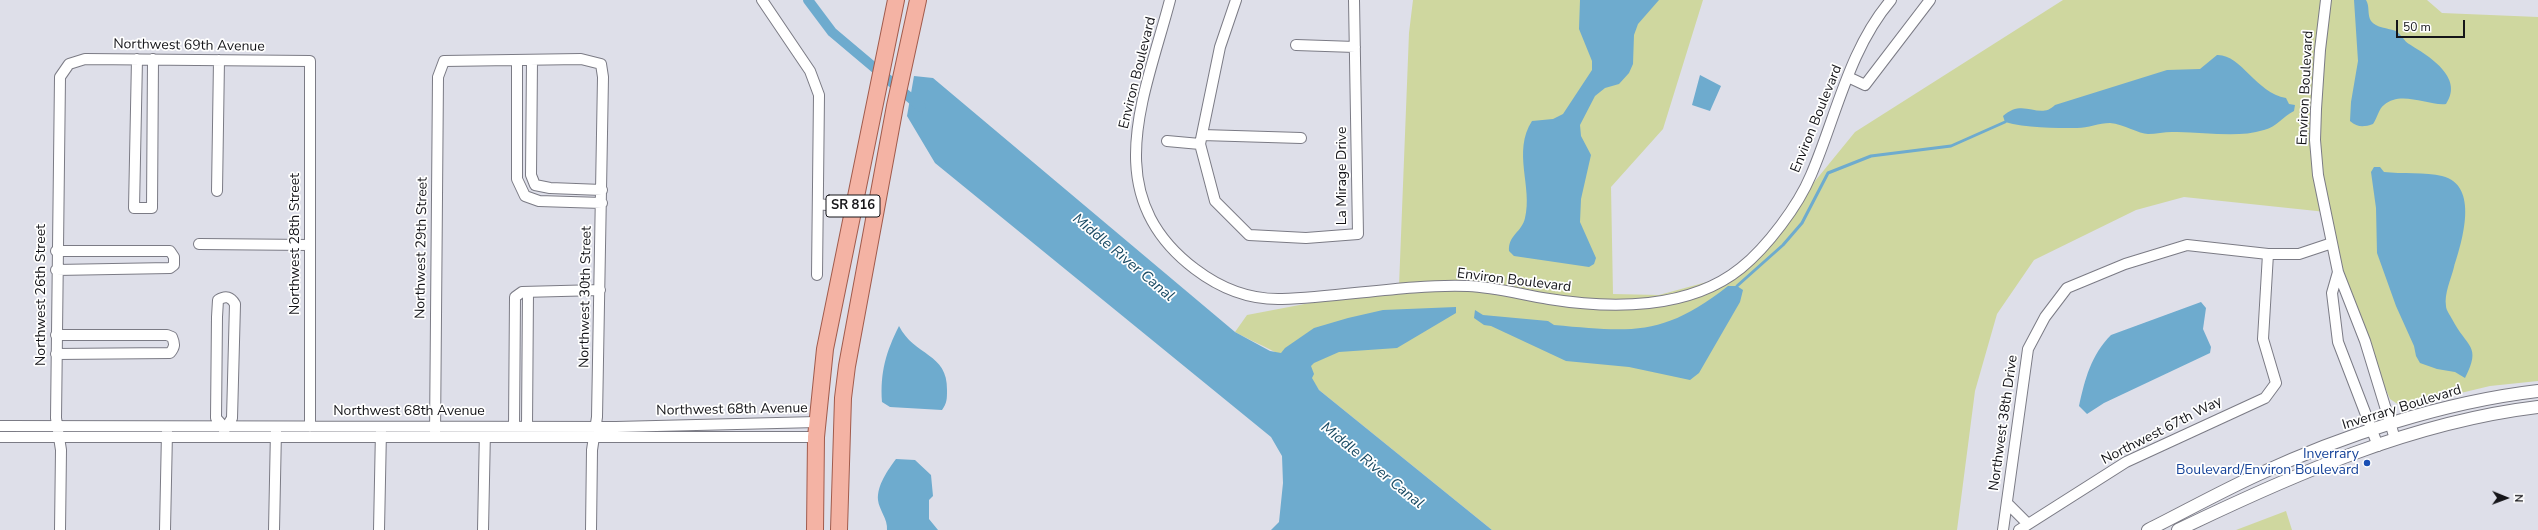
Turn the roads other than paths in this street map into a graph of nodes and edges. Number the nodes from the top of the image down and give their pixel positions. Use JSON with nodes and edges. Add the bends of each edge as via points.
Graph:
{"nodes":[{"id":1,"x":762,"y":0,"type":"edge"},
{"id":2,"x":896,"y":0,"type":"edge"},
{"id":3,"x":918,"y":0,"type":"edge"},
{"id":4,"x":1170,"y":0,"type":"edge"},
{"id":5,"x":1236,"y":0,"type":"edge"},
{"id":6,"x":1354,"y":0,"type":"edge"},
{"id":7,"x":1891,"y":0,"type":"edge"},
{"id":8,"x":1930,"y":0,"type":"edge"},
{"id":9,"x":2326,"y":0,"type":"edge"},
{"id":10,"x":1296,"y":45,"type":"dead end"},
{"id":11,"x":1355,"y":47,"type":"junction"},
{"id":12,"x":137,"y":59,"type":"junction"},
{"id":13,"x":153,"y":59,"type":"junction"},
{"id":14,"x":219,"y":60,"type":"junction"},
{"id":15,"x":517,"y":60,"type":"junction"},
{"id":16,"x":532,"y":60,"type":"junction"},
{"id":17,"x":310,"y":61,"type":"joint"},
{"id":18,"x":69,"y":64,"type":"joint"},
{"id":19,"x":1848,"y":78,"type":"junction"},
{"id":20,"x":1301,"y":138,"type":"dead end"},
{"id":21,"x":1201,"y":140,"type":"junction"},
{"id":22,"x":1167,"y":141,"type":"dead end"},
{"id":23,"x":602,"y":190,"type":"junction"},
{"id":24,"x":217,"y":191,"type":"dead end"},
{"id":25,"x":602,"y":203,"type":"junction"},
{"id":26,"x":818,"y":204,"type":"junction"},
{"id":27,"x":853,"y":208,"type":"junction"},
{"id":28,"x":2332,"y":243,"type":"junction"},
{"id":29,"x":199,"y":244,"type":"dead end"},
{"id":30,"x":310,"y":245,"type":"junction"},
{"id":31,"x":56,"y":251,"type":"junction"},
{"id":32,"x":101,"y":251,"type":"junction"},
{"id":33,"x":136,"y":251,"type":"junction"},
{"id":34,"x":2268,"y":254,"type":"junction"},
{"id":35,"x":137,"y":268,"type":"junction"},
{"id":36,"x":101,"y":269,"type":"junction"},
{"id":37,"x":56,"y":270,"type":"junction"},
{"id":38,"x":2338,"y":272,"type":"junction"},
{"id":39,"x":817,"y":275,"type":"dead end"},
{"id":40,"x":600,"y":290,"type":"junction"},
{"id":41,"x":528,"y":292,"type":"junction"},
{"id":42,"x":56,"y":335,"type":"junction"},
{"id":43,"x":56,"y":354,"type":"junction"},
{"id":44,"x":2538,"y":391,"type":"edge"},
{"id":45,"x":2538,"y":407,"type":"edge"},
{"id":46,"x":2391,"y":423,"type":"junction"},
{"id":47,"x":0,"y":426,"type":"edge"},
{"id":48,"x":57,"y":426,"type":"junction"},
{"id":49,"x":514,"y":426,"type":"junction"},
{"id":50,"x":527,"y":426,"type":"junction"},
{"id":51,"x":310,"y":427,"type":"junction"},
{"id":52,"x":2372,"y":429,"type":"junction"},
{"id":53,"x":817,"y":430,"type":"junction"},
{"id":54,"x":276,"y":431,"type":"junction"},
{"id":55,"x":381,"y":431,"type":"junction"},
{"id":56,"x":435,"y":431,"type":"junction"},
{"id":57,"x":485,"y":431,"type":"junction"},
{"id":58,"x":596,"y":431,"type":"junction"},
{"id":59,"x":167,"y":432,"type":"junction"},
{"id":60,"x":224,"y":432,"type":"junction"},
{"id":61,"x":0,"y":437,"type":"edge"},
{"id":62,"x":59,"y":437,"type":"junction"},
{"id":63,"x":2395,"y":439,"type":"junction"},
{"id":64,"x":2378,"y":446,"type":"junction"},
{"id":65,"x":2007,"y":502,"type":"junction"},
{"id":66,"x":2027,"y":523,"type":"junction"},
{"id":67,"x":60,"y":530,"type":"edge"},
{"id":68,"x":165,"y":530,"type":"edge"},
{"id":69,"x":274,"y":530,"type":"edge"},
{"id":70,"x":379,"y":530,"type":"edge"},
{"id":71,"x":483,"y":530,"type":"edge"},
{"id":72,"x":591,"y":530,"type":"edge"},
{"id":73,"x":815,"y":530,"type":"edge"},
{"id":74,"x":839,"y":530,"type":"edge"},
{"id":75,"x":2003,"y":530,"type":"edge"},
{"id":76,"x":2019,"y":530,"type":"edge"},
{"id":77,"x":2148,"y":530,"type":"edge"},
{"id":78,"x":2178,"y":530,"type":"edge"}],
"edges":[{"from":1,"to":26,"type":"street","via":[[810,71],[819,95]]},
{"from":2,"to":27,"type":"main road","number":"SR 816"},
{"from":3,"to":74,"type":"main road","number":"SR 816","via":[[895,106],[847,366]]},
{"from":4,"to":19,"type":"street","name":"Environ Boulevard","via":[[1136,135],[1135,166],[1142,197],[1153,223],[1182,259],[1216,284],[1258,297],[1280,299],[1387,288],[1470,286],[1564,301],[1629,305],[1684,295],[1713,284],[1740,269],[1773,237],[1810,177]]},
{"from":5,"to":21,"type":"street","name":"La Mirage Drive","via":[[1220,47]]},
{"from":6,"to":11,"type":"street","name":"La Mirage Drive"},
{"from":7,"to":19,"type":"street","name":"Environ Boulevard","via":[[1864,42]]},
{"from":8,"to":19,"type":"street","via":[[1873,72],[1866,85]]},
{"from":9,"to":28,"type":"street","name":"Environ Boulevard","via":[[2320,50],[2315,140],[2318,175]]},
{"from":10,"to":11,"type":"street"},
{"from":11,"to":21,"type":"street","name":"La Mirage Drive","via":[[1358,234],[1306,238],[1249,236],[1214,200]]},
{"from":12,"to":13,"type":"street","name":"Northwest 69th Avenue"},
{"from":12,"to":13,"type":"street","via":[[134,208],[152,208]]},
{"from":12,"to":18,"type":"street","name":"Northwest 69th Avenue","via":[[85,59]]},
{"from":13,"to":14,"type":"street","name":"Northwest 69th Avenue"},
{"from":14,"to":17,"type":"street","name":"Northwest 69th Avenue"},
{"from":14,"to":24,"type":"street"},
{"from":15,"to":16,"type":"street"},
{"from":15,"to":25,"type":"street","via":[[517,179],[525,196],[539,200]]},
{"from":15,"to":56,"type":"street","name":"Northwest 29th Street","via":[[444,61],[438,78]]},
{"from":16,"to":23,"type":"street","via":[[531,175],[535,185]]},
{"from":16,"to":23,"type":"street","name":"Northwest 30th Street","via":[[581,59],[600,64],[603,77]]},
{"from":17,"to":30,"type":"street","name":"Northwest 28th Street"},
{"from":18,"to":31,"type":"street","name":"Northwest 26th Street","via":[[60,77]]},
{"from":20,"to":21,"type":"street"},
{"from":21,"to":22,"type":"street"},
{"from":23,"to":25,"type":"street","name":"Northwest 30th Street"},
{"from":25,"to":40,"type":"street","name":"Northwest 30th Street"},
{"from":26,"to":27,"type":"street"},
{"from":26,"to":39,"type":"street"},
{"from":27,"to":53,"type":"main road","number":"SR 816","via":[[827,336]]},
{"from":28,"to":34,"type":"street","via":[[2299,254]]},
{"from":28,"to":38,"type":"street","name":"Environ Boulevard"},
{"from":29,"to":30,"type":"street"},
{"from":30,"to":51,"type":"street","name":"Northwest 28th Street"},
{"from":31,"to":32,"type":"street"},
{"from":31,"to":37,"type":"street","name":"Northwest 26th Street"},
{"from":32,"to":33,"type":"street"},
{"from":32,"to":36,"type":"street"},
{"from":33,"to":35,"type":"street"},
{"from":33,"to":35,"type":"street","via":[[170,251],[174,257],[174,265],[170,268]]},
{"from":34,"to":65,"type":"street","name":"Northwest 38th Drive","via":[[2187,245],[2125,264],[2067,288],[2045,317],[2028,349]]},
{"from":34,"to":66,"type":"street","name":"Northwest 67th Way","via":[[2263,339],[2276,384],[2265,398],[2126,462]]},
{"from":35,"to":36,"type":"street"},
{"from":36,"to":37,"type":"street"},
{"from":37,"to":42,"type":"street","name":"Northwest 26th Street"},
{"from":38,"to":46,"type":"street","name":"Environ Boulevard","via":[[2365,341]]},
{"from":38,"to":52,"type":"street","name":"Environ Boulevard","via":[[2332,293],[2334,324],[2338,342]]},
{"from":40,"to":41,"type":"street"},
{"from":40,"to":58,"type":"street","name":"Northwest 30th Street"},
{"from":41,"to":49,"type":"street","via":[[522,292],[515,297]]},
{"from":41,"to":50,"type":"street"},
{"from":42,"to":43,"type":"street","name":"Northwest 26th Street"},
{"from":42,"to":43,"type":"street","via":[[167,335],[172,337],[174,342],[174,348],[170,352]]},
{"from":43,"to":48,"type":"street","name":"Northwest 26th Street"},
{"from":44,"to":46,"type":"street","name":"Inverrary Boulevard","via":[[2494,396]]},
{"from":45,"to":63,"type":"street","name":"Inverrary Boulevard","via":[[2498,412]]},
{"from":46,"to":52,"type":"street","name":"Inverrary Boulevard"},
{"from":46,"to":63,"type":"street","name":"Environ Boulevard"},
{"from":47,"to":48,"type":"street","name":"Northwest 68th Avenue"},
{"from":48,"to":59,"type":"street","name":"Northwest 68th Avenue"},
{"from":48,"to":62,"type":"street","name":"Northwest 26th Street"},
{"from":49,"to":50,"type":"street","name":"Northwest 68th Avenue"},
{"from":49,"to":57,"type":"street","name":"Northwest 68th Avenue"},
{"from":50,"to":58,"type":"street","name":"Northwest 68th Avenue"},
{"from":51,"to":54,"type":"street","name":"Northwest 68th Avenue"},
{"from":51,"to":55,"type":"street","name":"Northwest 68th Avenue"},
{"from":52,"to":64,"type":"street","name":"Environ Boulevard"},
{"from":52,"to":77,"type":"street","name":"Inverrary Boulevard","via":[[2257,475]]},
{"from":53,"to":58,"type":"street","name":"Northwest 68th Avenue"},
{"from":53,"to":58,"type":"street","name":"Northwest 68th Avenue"},
{"from":53,"to":73,"type":"main road","number":"SR 816"},
{"from":54,"to":55,"type":"street","name":"Northwest 68th Avenue"},
{"from":54,"to":60,"type":"street","name":"Northwest 68th Avenue"},
{"from":54,"to":69,"type":"street"},
{"from":55,"to":56,"type":"street","name":"Northwest 68th Avenue"},
{"from":55,"to":70,"type":"street"},
{"from":56,"to":57,"type":"street","name":"Northwest 68th Avenue"},
{"from":57,"to":58,"type":"street","name":"Northwest 68th Avenue"},
{"from":57,"to":71,"type":"street"},
{"from":58,"to":72,"type":"street","name":"Northwest 30th Street","via":[[592,450]]},
{"from":59,"to":60,"type":"street","name":"Northwest 68th Avenue"},
{"from":59,"to":62,"type":"street","name":"Northwest 68th Avenue"},
{"from":59,"to":68,"type":"street"},
{"from":60,"to":60,"type":"street","via":[[232,418],[235,304],[232,298],[227,297],[218,300],[217,317],[216,418]]},
{"from":61,"to":62,"type":"street","name":"Northwest 68th Avenue"},
{"from":62,"to":67,"type":"street","name":"Northwest 26th Street"},
{"from":63,"to":64,"type":"street","name":"Inverrary Boulevard"},
{"from":64,"to":78,"type":"street","name":"Inverrary Boulevard","via":[[2268,487]]},
{"from":65,"to":66,"type":"street","name":"Northwest 38th Drive"},
{"from":65,"to":75,"type":"street","name":"Northwest 38th Drive"},
{"from":66,"to":76,"type":"street","name":"Northwest 67th Way"}]}
